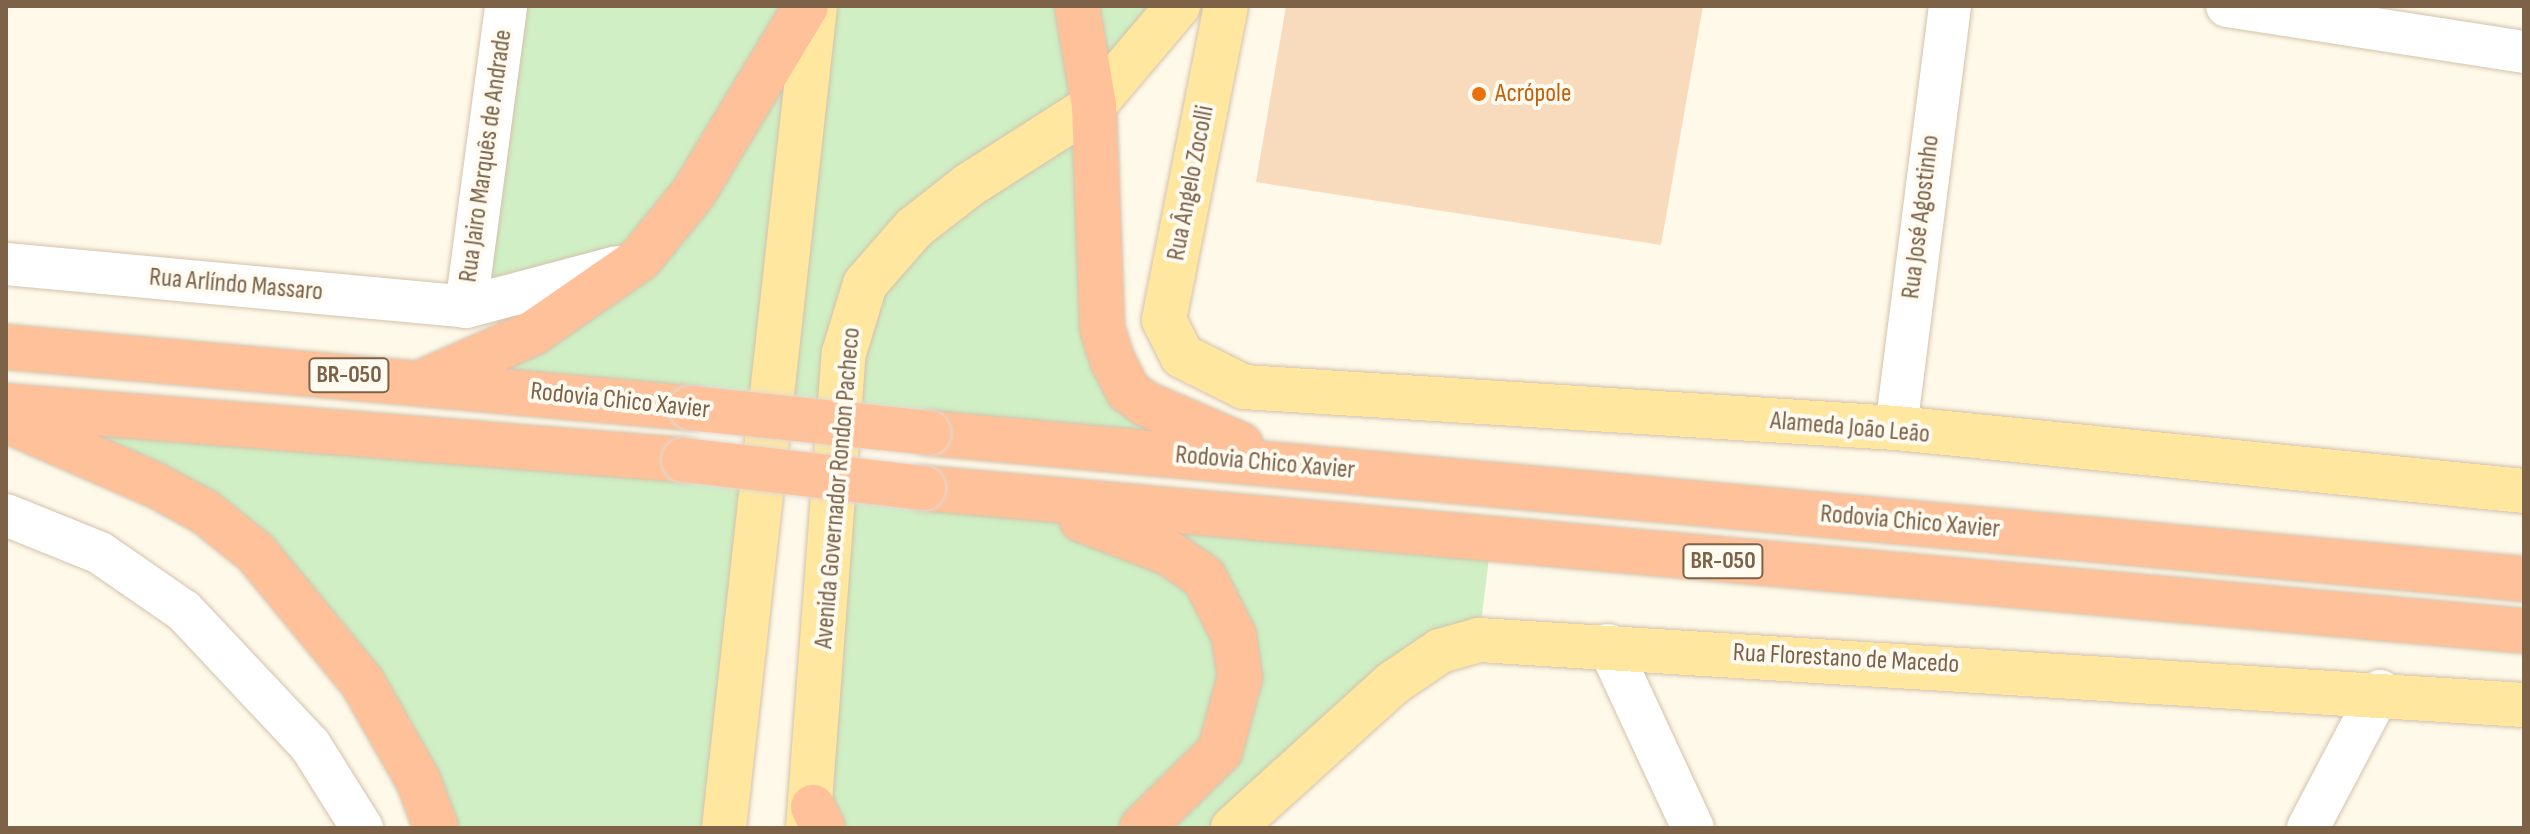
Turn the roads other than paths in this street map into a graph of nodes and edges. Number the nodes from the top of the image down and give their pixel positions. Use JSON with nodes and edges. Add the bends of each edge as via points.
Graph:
{"nodes":[{"id":1,"x":506,"y":6,"type":"edge"},
{"id":2,"x":806,"y":6,"type":"edge"},
{"id":3,"x":815,"y":6,"type":"edge"},
{"id":4,"x":1077,"y":6,"type":"edge"},
{"id":5,"x":1178,"y":6,"type":"edge"},
{"id":6,"x":1226,"y":6,"type":"edge"},
{"id":7,"x":1950,"y":6,"type":"edge"},
{"id":8,"x":2227,"y":6,"type":"edge"},
{"id":9,"x":2524,"y":52,"type":"edge"},
{"id":10,"x":1094,"y":105,"type":"junction"},
{"id":11,"x":640,"y":259,"type":"junction"},
{"id":12,"x":6,"y":264,"type":"edge"},
{"id":13,"x":466,"y":307,"type":"junction"},
{"id":14,"x":6,"y":347,"type":"edge"},
{"id":15,"x":1182,"y":356,"type":"joint"},
{"id":16,"x":423,"y":382,"type":"junction"},
{"id":17,"x":6,"y":406,"type":"edge"},
{"id":18,"x":6,"y":420,"type":"edge"},
{"id":19,"x":1896,"y":428,"type":"junction"},
{"id":20,"x":1308,"y":466,"type":"junction"},
{"id":21,"x":2524,"y":491,"type":"edge"},
{"id":22,"x":1031,"y":501,"type":"junction"},
{"id":23,"x":6,"y":515,"type":"edge"},
{"id":24,"x":2524,"y":579,"type":"edge"},
{"id":25,"x":2524,"y":631,"type":"edge"},
{"id":26,"x":1608,"y":645,"type":"junction"},
{"id":27,"x":2380,"y":691,"type":"junction"},
{"id":28,"x":2524,"y":705,"type":"edge"},
{"id":29,"x":815,"y":821,"type":"edge"},
{"id":30,"x":362,"y":828,"type":"edge"},
{"id":31,"x":436,"y":828,"type":"edge"},
{"id":32,"x":724,"y":828,"type":"edge"},
{"id":33,"x":1142,"y":828,"type":"edge"},
{"id":34,"x":1233,"y":828,"type":"edge"},
{"id":35,"x":1693,"y":828,"type":"edge"},
{"id":36,"x":2308,"y":828,"type":"edge"}],
"edges":[{"from":1,"to":13,"type":"street","name":"Rua Jairo Marquês de Andrade"},
{"from":2,"to":11,"type":"highway","via":[[694,192]]},
{"from":3,"to":32,"type":"main road"},
{"from":4,"to":10,"type":"highway"},
{"from":5,"to":10,"type":"main road","name":"Avenida Governador Rondon Pacheco"},
{"from":6,"to":15,"type":"main road","name":"Rua Ângelo Zocolli","via":[[1164,320]]},
{"from":7,"to":19,"type":"street","name":"Rua José Agostinho"},
{"from":8,"to":9,"type":"street"},
{"from":10,"to":20,"type":"highway","via":[[1102,328],[1128,391],[1199,432]]},
{"from":10,"to":29,"type":"main road","name":"Avenida Governador Rondon Pacheco","via":[[914,228],[865,284],[850,320]]},
{"from":11,"to":13,"type":"street"},
{"from":11,"to":16,"type":"highway","via":[[533,333]]},
{"from":12,"to":13,"type":"street","name":"Rua Arlíndo Massaro"},
{"from":14,"to":16,"type":"highway","name":"Rodovia Chico Xavier","number":"BR-050"},
{"from":15,"to":19,"type":"main road","name":"Alameda João Leão","via":[[1244,387]]},
{"from":16,"to":20,"type":"highway","name":"Rodovia Chico Xavier","number":"BR-050","bridge":true},
{"from":17,"to":22,"type":"highway","name":"Rodovia Chico Xavier","number":"BR-050","bridge":true,"via":[[684,460]]},
{"from":18,"to":31,"type":"highway","via":[[155,485],[205,512],[256,553],[362,682],[418,780]]},
{"from":19,"to":21,"type":"main road","name":"Alameda João Leão"},
{"from":20,"to":24,"type":"highway","name":"Rodovia Chico Xavier","number":"BR-050"},
{"from":22,"to":25,"type":"highway","name":"Rodovia Chico Xavier","number":"BR-050"},
{"from":22,"to":33,"type":"highway","via":[[1169,553],[1204,577],[1234,636],[1240,677],[1220,751]]},
{"from":23,"to":30,"type":"street","via":[[100,553],[184,611],[310,745]]},
{"from":26,"to":27,"type":"main road","name":"Rua Florestano de Macedo"},
{"from":26,"to":34,"type":"main road","name":"Rua Florestano de Macedo","via":[[1479,640],[1440,651],[1393,683]]},
{"from":26,"to":35,"type":"street"},
{"from":27,"to":28,"type":"main road","name":"Rua Florestano de Macedo"},
{"from":27,"to":36,"type":"street"}]}
